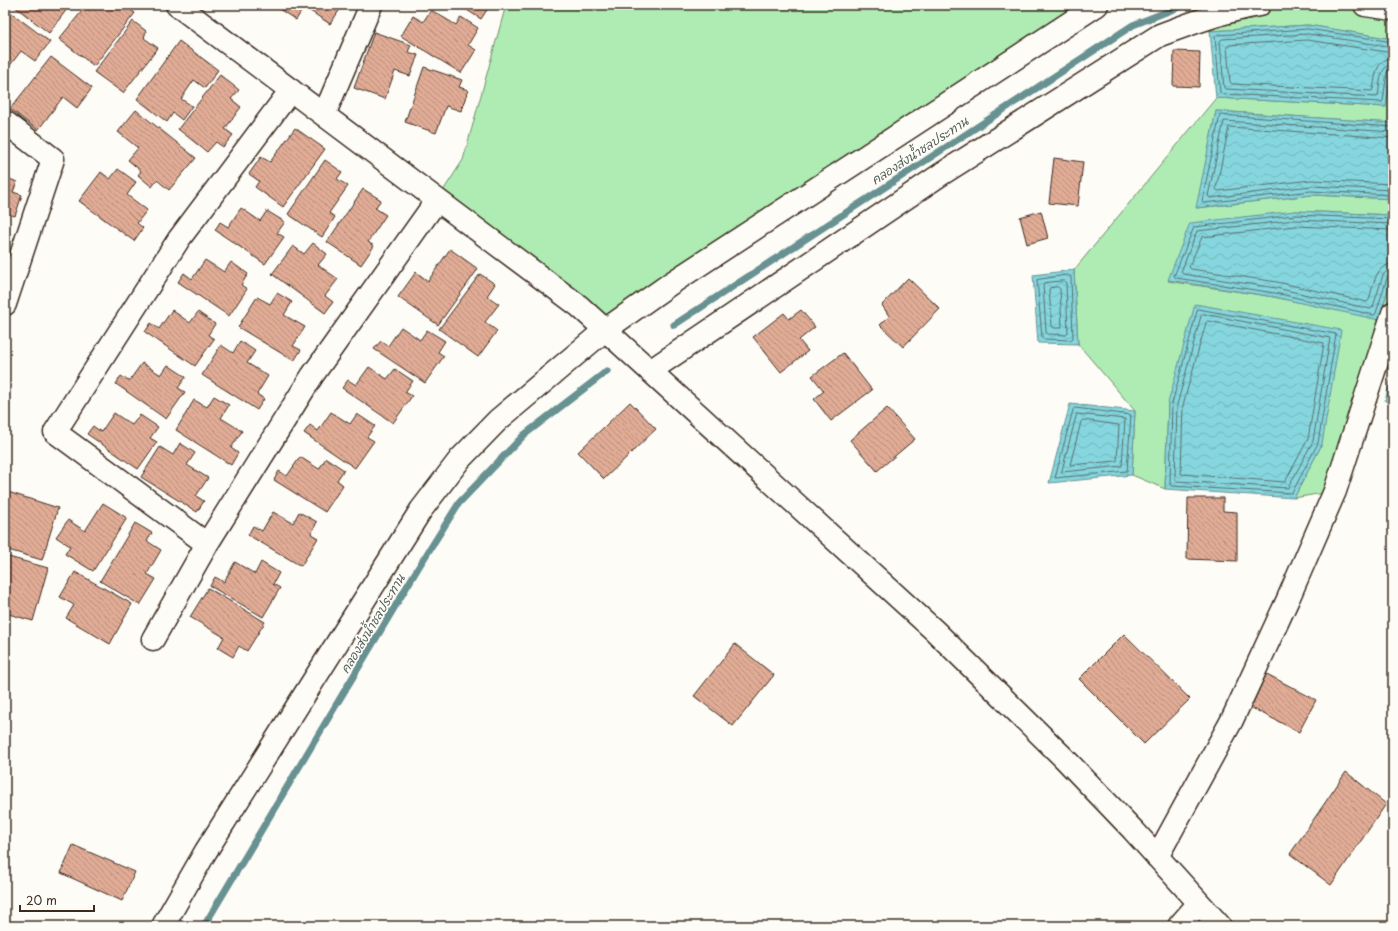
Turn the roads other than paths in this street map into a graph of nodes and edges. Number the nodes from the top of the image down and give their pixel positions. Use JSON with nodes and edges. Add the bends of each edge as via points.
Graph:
{"nodes":[{"id":1,"x":177,"y":5,"type":"edge"},
{"id":2,"x":370,"y":5,"type":"edge"},
{"id":3,"x":1097,"y":5,"type":"edge"},
{"id":4,"x":1259,"y":5,"type":"edge"},
{"id":5,"x":1365,"y":5,"type":"edge"},
{"id":6,"x":1393,"y":9,"type":"edge"},
{"id":7,"x":291,"y":90,"type":"junction"},
{"id":8,"x":324,"y":115,"type":"junction"},
{"id":9,"x":5,"y":122,"type":"edge"},
{"id":10,"x":437,"y":200,"type":"junction"},
{"id":11,"x":5,"y":304,"type":"edge"},
{"id":12,"x":1393,"y":314,"type":"edge"},
{"id":13,"x":605,"y":330,"type":"junction"},
{"id":14,"x":650,"y":370,"type":"junction"},
{"id":15,"x":206,"y":544,"type":"junction"},
{"id":16,"x":153,"y":639,"type":"dead end"},
{"id":17,"x":1157,"y":857,"type":"junction"},
{"id":18,"x":1199,"y":903,"type":"junction"},
{"id":19,"x":163,"y":926,"type":"edge"},
{"id":20,"x":1179,"y":926,"type":"edge"},
{"id":21,"x":1220,"y":926,"type":"edge"}],
"edges":[{"from":1,"to":7,"type":"street"},
{"from":2,"to":8,"type":"street"},
{"from":3,"to":13,"type":"street","via":[[670,284]]},
{"from":4,"to":14,"type":"street","via":[[1230,11],[1160,34],[940,175]]},
{"from":5,"to":6,"type":"street"},
{"from":7,"to":8,"type":"street"},
{"from":7,"to":15,"type":"street","via":[[179,239],[55,432]]},
{"from":8,"to":10,"type":"street"},
{"from":9,"to":11,"type":"street","via":[[53,159]]},
{"from":10,"to":13,"type":"street","via":[[579,306]]},
{"from":10,"to":15,"type":"street","via":[[312,376]]},
{"from":12,"to":17,"type":"street","via":[[1332,498],[1232,720]]},
{"from":13,"to":14,"type":"street"},
{"from":13,"to":19,"type":"street","via":[[498,420],[460,459],[421,510],[210,844]]},
{"from":14,"to":17,"type":"street","via":[[935,631],[1065,759]]},
{"from":15,"to":16,"type":"street"},
{"from":17,"to":18,"type":"street"},
{"from":18,"to":20,"type":"street"},
{"from":18,"to":21,"type":"street"}]}
